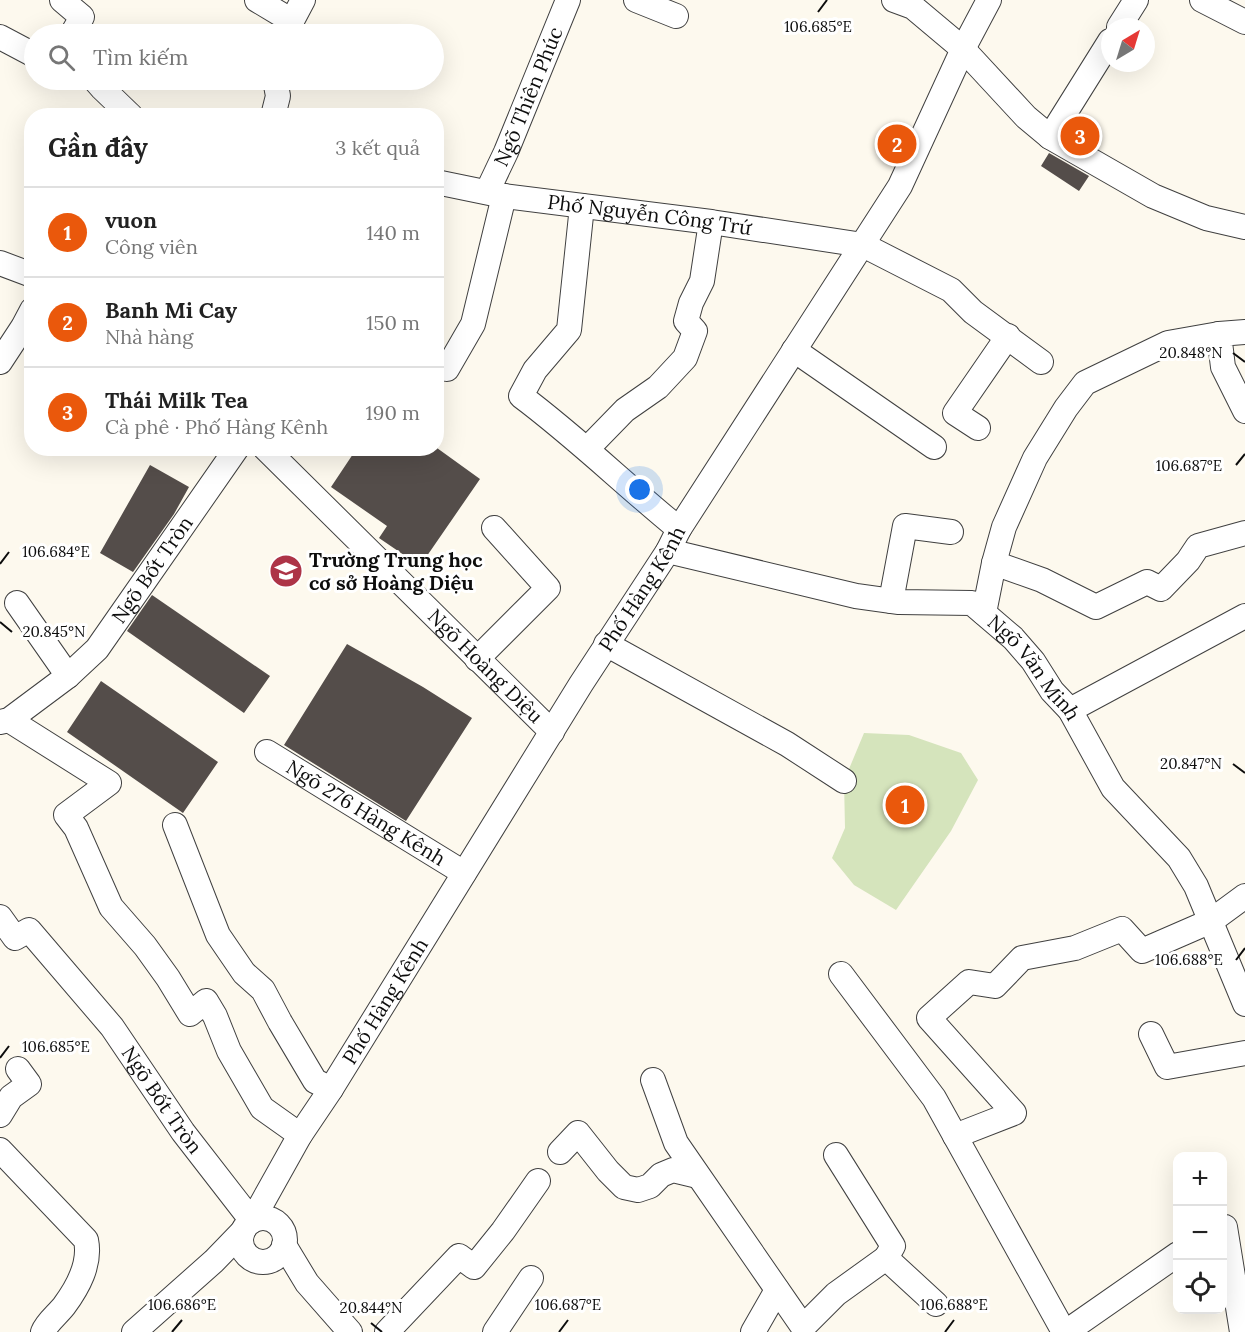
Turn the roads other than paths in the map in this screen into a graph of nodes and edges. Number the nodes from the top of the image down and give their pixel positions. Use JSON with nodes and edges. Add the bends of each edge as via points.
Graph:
{"nodes":[{"id":1,"x":62,"y":0,"type":"edge"},
{"id":2,"x":256,"y":0,"type":"edge"},
{"id":3,"x":568,"y":0,"type":"edge"},
{"id":4,"x":636,"y":0,"type":"edge"},
{"id":5,"x":894,"y":0,"type":"edge"},
{"id":6,"x":989,"y":0,"type":"edge"},
{"id":7,"x":1136,"y":0,"type":"edge"},
{"id":8,"x":1202,"y":0,"type":"edge"},
{"id":9,"x":676,"y":16,"type":"dead end"},
{"id":10,"x":293,"y":18,"type":"edge"},
{"id":11,"x":1125,"y":18,"type":"edge"},
{"id":12,"x":1245,"y":22,"type":"edge"},
{"id":13,"x":78,"y":24,"type":"edge"},
{"id":14,"x":0,"y":37,"type":"edge"},
{"id":15,"x":963,"y":49,"type":"junction"},
{"id":16,"x":24,"y":50,"type":"edge"},
{"id":17,"x":1101,"y":55,"type":"edge"},
{"id":18,"x":104,"y":90,"type":"edge"},
{"id":19,"x":277,"y":90,"type":"edge"},
{"id":20,"x":123,"y":108,"type":"edge"},
{"id":21,"x":275,"y":108,"type":"edge"},
{"id":22,"x":1050,"y":137,"type":"junction"},
{"id":23,"x":444,"y":184,"type":"edge"},
{"id":24,"x":496,"y":194,"type":"junction"},
{"id":25,"x":582,"y":206,"type":"junction"},
{"id":26,"x":711,"y":222,"type":"junction"},
{"id":27,"x":1245,"y":227,"type":"edge"},
{"id":28,"x":863,"y":244,"type":"junction"},
{"id":29,"x":0,"y":263,"type":"edge"},
{"id":30,"x":24,"y":272,"type":"edge"},
{"id":31,"x":24,"y":325,"type":"edge"},
{"id":32,"x":1245,"y":332,"type":"edge"},
{"id":33,"x":1219,"y":334,"type":"junction"},
{"id":34,"x":1008,"y":336,"type":"junction"},
{"id":35,"x":794,"y":350,"type":"junction"},
{"id":36,"x":0,"y":362,"type":"edge"},
{"id":37,"x":1041,"y":362,"type":"dead end"},
{"id":38,"x":447,"y":369,"type":"dead end"},
{"id":39,"x":1245,"y":411,"type":"edge"},
{"id":40,"x":978,"y":428,"type":"dead end"},
{"id":41,"x":934,"y":447,"type":"dead end"},
{"id":42,"x":587,"y":449,"type":"junction"},
{"id":43,"x":231,"y":456,"type":"edge"},
{"id":44,"x":273,"y":456,"type":"edge"},
{"id":45,"x":494,"y":528,"type":"dead end"},
{"id":46,"x":679,"y":529,"type":"junction"},
{"id":47,"x":951,"y":532,"type":"dead end"},
{"id":48,"x":1245,"y":533,"type":"edge"},
{"id":49,"x":668,"y":551,"type":"junction"},
{"id":50,"x":994,"y":563,"type":"junction"},
{"id":51,"x":891,"y":601,"type":"junction"},
{"id":52,"x":17,"y":603,"type":"dead end"},
{"id":53,"x":984,"y":613,"type":"junction"},
{"id":54,"x":1245,"y":616,"type":"edge"},
{"id":55,"x":606,"y":644,"type":"junction"},
{"id":56,"x":477,"y":659,"type":"junction"},
{"id":57,"x":68,"y":676,"type":"junction"},
{"id":58,"x":1070,"y":710,"type":"junction"},
{"id":59,"x":4,"y":721,"type":"edge"},
{"id":60,"x":552,"y":732,"type":"junction"},
{"id":61,"x":267,"y":752,"type":"dead end"},
{"id":62,"x":844,"y":781,"type":"dead end"},
{"id":63,"x":175,"y":825,"type":"dead end"},
{"id":64,"x":464,"y":873,"type":"junction"},
{"id":65,"x":1245,"y":896,"type":"edge"},
{"id":66,"x":0,"y":917,"type":"edge"},
{"id":67,"x":1211,"y":921,"type":"junction"},
{"id":68,"x":841,"y":974,"type":"dead end"},
{"id":69,"x":1245,"y":1004,"type":"edge"},
{"id":70,"x":1151,"y":1034,"type":"dead end"},
{"id":71,"x":1245,"y":1053,"type":"edge"},
{"id":72,"x":18,"y":1069,"type":"dead end"},
{"id":73,"x":653,"y":1080,"type":"dead end"},
{"id":74,"x":331,"y":1089,"type":"junction"},
{"id":75,"x":0,"y":1115,"type":"edge"},
{"id":76,"x":300,"y":1135,"type":"junction"},
{"id":77,"x":955,"y":1136,"type":"junction"},
{"id":78,"x":0,"y":1150,"type":"edge"},
{"id":79,"x":560,"y":1152,"type":"dead end"},
{"id":80,"x":836,"y":1155,"type":"dead end"},
{"id":81,"x":280,"y":1170,"type":"junction"},
{"id":82,"x":698,"y":1176,"type":"junction"},
{"id":83,"x":538,"y":1181,"type":"dead end"},
{"id":84,"x":1231,"y":1226,"type":"edge"},
{"id":85,"x":247,"y":1235,"type":"junction"},
{"id":86,"x":278,"y":1244,"type":"junction"},
{"id":87,"x":1173,"y":1257,"type":"edge"},
{"id":88,"x":886,"y":1258,"type":"junction"},
{"id":89,"x":531,"y":1278,"type":"dead end"},
{"id":90,"x":777,"y":1290,"type":"junction"},
{"id":91,"x":936,"y":1304,"type":"dead end"},
{"id":92,"x":43,"y":1332,"type":"edge"},
{"id":93,"x":134,"y":1332,"type":"edge"},
{"id":94,"x":350,"y":1332,"type":"edge"},
{"id":95,"x":387,"y":1332,"type":"edge"},
{"id":96,"x":495,"y":1332,"type":"edge"},
{"id":97,"x":753,"y":1332,"type":"edge"},
{"id":98,"x":1065,"y":1332,"type":"edge"},
{"id":99,"x":1242,"y":1332,"type":"edge"}],
"edges":[{"from":1,"to":13,"type":"street","via":[[82,17]]},
{"from":2,"to":10,"type":"street"},
{"from":3,"to":24,"type":"street","name":"Ngõ Thiên Phúc","via":[[506,152]]},
{"from":4,"to":9,"type":"street"},
{"from":5,"to":15,"type":"street","via":[[913,8]]},
{"from":6,"to":15,"type":"street","name":"Phố Hàng Kênh"},
{"from":7,"to":11,"type":"street"},
{"from":8,"to":12,"type":"street"},
{"from":14,"to":16,"type":"street"},
{"from":15,"to":22,"type":"street","via":[[1026,117]]},
{"from":15,"to":28,"type":"street","name":"Phố Hàng Kênh","via":[[900,186]]},
{"from":17,"to":22,"type":"street"},
{"from":18,"to":20,"type":"street"},
{"from":19,"to":21,"type":"street"},
{"from":22,"to":27,"type":"street","via":[[1153,196],[1206,218]]},
{"from":23,"to":24,"type":"street","name":"Phố Nguyễn Công Trứ"},
{"from":24,"to":25,"type":"street","name":"Phố Nguyễn Công Trứ"},
{"from":24,"to":38,"type":"street","name":"Ngõ Thiên Phúc","via":[[473,324]]},
{"from":25,"to":26,"type":"street","name":"Phố Nguyễn Công Trứ"},
{"from":25,"to":42,"type":"street","via":[[569,330],[535,370],[521,396]]},
{"from":26,"to":28,"type":"street","name":"Phố Nguyễn Công Trứ"},
{"from":26,"to":42,"type":"street","via":[[702,281],[686,321],[694,331],[685,358]]},
{"from":28,"to":34,"type":"street","name":"Phố Nguyễn Công Trứ","via":[[951,290],[973,312]]},
{"from":28,"to":35,"type":"street","name":"Phố Hàng Kênh"},
{"from":29,"to":30,"type":"street"},
{"from":31,"to":36,"type":"street"},
{"from":32,"to":33,"type":"street"},
{"from":33,"to":39,"type":"street","via":[[1222,367]]},
{"from":33,"to":50,"type":"street","via":[[1168,342],[1085,383],[1035,458]]},
{"from":34,"to":37,"type":"street","name":"Phố Nguyễn Công Trứ"},
{"from":34,"to":40,"type":"street","via":[[955,412]]},
{"from":35,"to":41,"type":"street"},
{"from":35,"to":46,"type":"street","name":"Phố Hàng Kênh"},
{"from":42,"to":46,"type":"street"},
{"from":43,"to":57,"type":"street","name":"Ngõ Bốt Tròn","via":[[97,649]]},
{"from":44,"to":56,"type":"street","name":"Ngõ Hoàng Diệu"},
{"from":45,"to":56,"type":"street","via":[[548,588]]},
{"from":46,"to":49,"type":"street","name":"Phố Hàng Kênh"},
{"from":47,"to":51,"type":"street","via":[[905,526]]},
{"from":48,"to":50,"type":"street","via":[[1198,546],[1161,589],[1147,582],[1096,607],[1042,580]]},
{"from":49,"to":51,"type":"street","name":"Ngõ Văn Minh"},
{"from":49,"to":55,"type":"street","name":"Phố Hàng Kênh"},
{"from":50,"to":53,"type":"street"},
{"from":51,"to":53,"type":"street","name":"Ngõ Văn Minh","via":[[972,603]]},
{"from":52,"to":57,"type":"street"},
{"from":53,"to":58,"type":"street","name":"Ngõ Văn Minh","via":[[1013,638]]},
{"from":54,"to":58,"type":"street"},
{"from":55,"to":60,"type":"street","name":"Phố Hàng Kênh"},
{"from":55,"to":62,"type":"street","via":[[787,744]]},
{"from":56,"to":60,"type":"street","name":"Ngõ Hoàng Diệu"},
{"from":57,"to":59,"type":"street","name":"Ngõ Bốt Tròn"},
{"from":58,"to":67,"type":"street","name":"Ngõ Văn Minh","via":[[1113,788],[1179,858]]},
{"from":59,"to":76,"type":"street","via":[[109,783],[66,815],[76,828],[111,907],[145,946],[190,1014],[206,1001],[262,1108]]},
{"from":60,"to":64,"type":"street","name":"Phố Hàng Kênh"},
{"from":61,"to":64,"type":"street","name":"Ngõ 276 Hàng Kênh"},
{"from":63,"to":74,"type":"street","via":[[218,935],[244,973],[263,990],[315,1081]]},
{"from":64,"to":74,"type":"street","name":"Phố Hàng Kênh"},
{"from":65,"to":67,"type":"street"},
{"from":66,"to":85,"type":"street","name":"Ngõ Bốt Tròn","via":[[15,938],[29,930],[112,1028]]},
{"from":67,"to":69,"type":"street","name":"Ngõ Văn Minh"},
{"from":67,"to":77,"type":"street","via":[[1142,951],[1122,929],[1075,948],[1022,958],[994,986],[969,982],[928,1018],[1014,1113]]},
{"from":68,"to":77,"type":"street","via":[[934,1098]]},
{"from":70,"to":71,"type":"street","via":[[1167,1067]]},
{"from":72,"to":75,"type":"street","via":[[29,1084],[11,1097]]},
{"from":73,"to":82,"type":"street","via":[[676,1143]]},
{"from":74,"to":76,"type":"street","name":"Phố Hàng Kênh"},
{"from":76,"to":81,"type":"street","name":"Phố Hàng Kênh"},
{"from":77,"to":98,"type":"street"},
{"from":78,"to":92,"type":"street","via":[[86,1240],[87,1264],[77,1286]]},
{"from":79,"to":82,"type":"street","via":[[578,1133],[624,1187],[638,1190],[673,1170]]},
{"from":80,"to":88,"type":"street","via":[[893,1246]]},
{"from":81,"to":85,"type":"street","name":"Phố Hàng Kênh"},
{"from":81,"to":86,"type":"street","name":"Phố Hàng Kênh"},
{"from":82,"to":90,"type":"street"},
{"from":83,"to":95,"type":"street","via":[[474,1268],[459,1256]]},
{"from":84,"to":99,"type":"street"},
{"from":85,"to":86,"type":"street","via":[[267,1218]]},
{"from":85,"to":86,"type":"street","via":[[256,1261]]},
{"from":85,"to":93,"type":"street","name":"Phố Hàng Kênh"},
{"from":86,"to":94,"type":"street"},
{"from":87,"to":98,"type":"street"},
{"from":88,"to":90,"type":"street","via":[[836,1294],[803,1327]]},
{"from":88,"to":91,"type":"street"},
{"from":89,"to":96,"type":"street"},
{"from":90,"to":97,"type":"street"}]}
